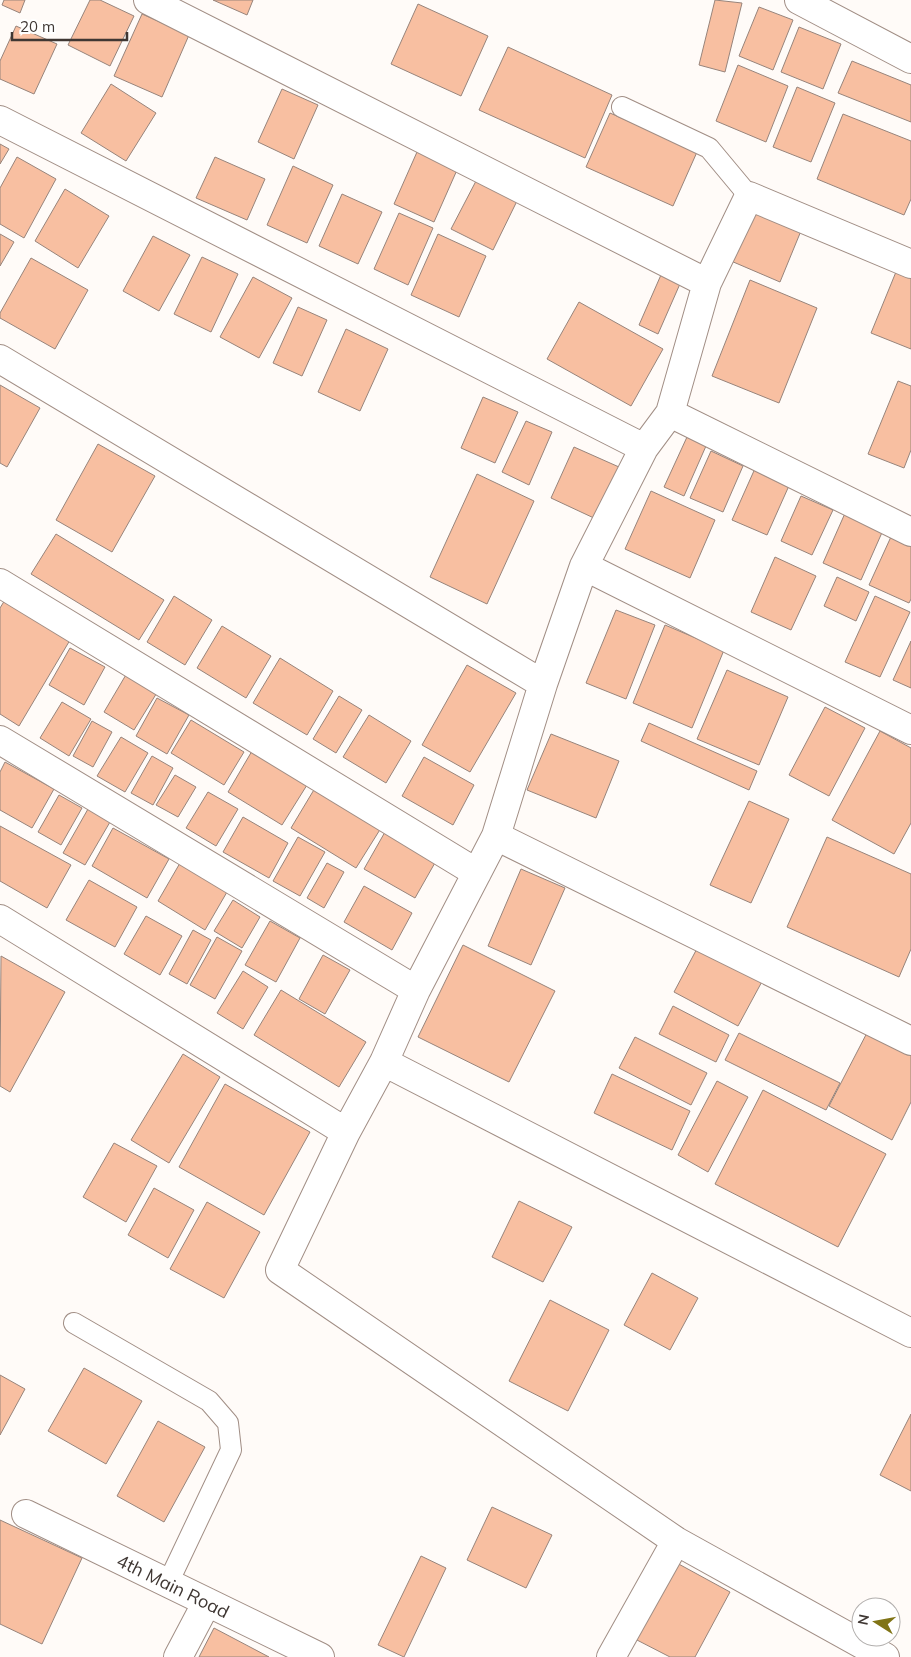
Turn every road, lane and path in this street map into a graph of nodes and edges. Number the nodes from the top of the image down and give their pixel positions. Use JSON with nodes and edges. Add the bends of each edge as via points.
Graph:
{"nodes":[{"id":1,"x":148,"y":0,"type":"edge"},
{"id":2,"x":799,"y":0,"type":"edge"},
{"id":3,"x":911,"y":59,"type":"edge"},
{"id":4,"x":622,"y":107,"type":"dead end"},
{"id":5,"x":0,"y":120,"type":"edge"},
{"id":6,"x":749,"y":196,"type":"junction"},
{"id":7,"x":911,"y":264,"type":"edge"},
{"id":8,"x":707,"y":283,"type":"junction"},
{"id":9,"x":0,"y":359,"type":"edge"},
{"id":10,"x":670,"y":413,"type":"junction"},
{"id":11,"x":644,"y":448,"type":"junction"},
{"id":12,"x":911,"y":532,"type":"edge"},
{"id":13,"x":584,"y":566,"type":"junction"},
{"id":14,"x":0,"y":583,"type":"edge"},
{"id":15,"x":543,"y":684,"type":"junction"},
{"id":16,"x":911,"y":730,"type":"edge"},
{"id":17,"x":0,"y":740,"type":"edge"},
{"id":18,"x":496,"y":836,"type":"junction"},
{"id":19,"x":477,"y":873,"type":"junction"},
{"id":20,"x":2,"y":926,"type":"edge"},
{"id":21,"x":416,"y":990,"type":"junction"},
{"id":22,"x":911,"y":1041,"type":"edge"},
{"id":23,"x":384,"y":1062,"type":"junction"},
{"id":24,"x":346,"y":1132,"type":"junction"},
{"id":25,"x":74,"y":1323,"type":"dead end"},
{"id":26,"x":911,"y":1333,"type":"edge"},
{"id":27,"x":26,"y":1514,"type":"dead end"},
{"id":28,"x":676,"y":1541,"type":"junction"},
{"id":29,"x":168,"y":1583,"type":"junction"},
{"id":30,"x":207,"y":1602,"type":"junction"},
{"id":31,"x":178,"y":1657,"type":"edge"},
{"id":32,"x":320,"y":1657,"type":"edge"},
{"id":33,"x":610,"y":1657,"type":"edge"},
{"id":34,"x":885,"y":1657,"type":"edge"}],
"edges":[{"from":1,"to":8,"type":"street"},
{"from":2,"to":3,"type":"street"},
{"from":4,"to":6,"type":"lane","via":[[709,148]]},
{"from":5,"to":11,"type":"street"},
{"from":6,"to":7,"type":"street"},
{"from":6,"to":8,"type":"street"},
{"from":8,"to":10,"type":"street"},
{"from":9,"to":15,"type":"street"},
{"from":10,"to":11,"type":"street"},
{"from":10,"to":12,"type":"street"},
{"from":11,"to":13,"type":"street"},
{"from":13,"to":15,"type":"street"},
{"from":13,"to":16,"type":"street"},
{"from":14,"to":19,"type":"street"},
{"from":15,"to":18,"type":"street"},
{"from":17,"to":21,"type":"street"},
{"from":18,"to":19,"type":"street"},
{"from":18,"to":22,"type":"street"},
{"from":19,"to":21,"type":"street"},
{"from":20,"to":24,"type":"street"},
{"from":21,"to":23,"type":"street"},
{"from":23,"to":24,"type":"street"},
{"from":23,"to":26,"type":"street"},
{"from":24,"to":28,"type":"street","via":[[280,1270]]},
{"from":25,"to":29,"type":"lane","via":[[209,1401],[228,1423],[231,1450]]},
{"from":27,"to":29,"type":"street","name":"4th Main Road"},
{"from":28,"to":33,"type":"street"},
{"from":28,"to":34,"type":"street"},
{"from":29,"to":30,"type":"street","name":"4th Main Road"},
{"from":30,"to":31,"type":"street"},
{"from":30,"to":32,"type":"street","name":"4th Main Road"}]}
